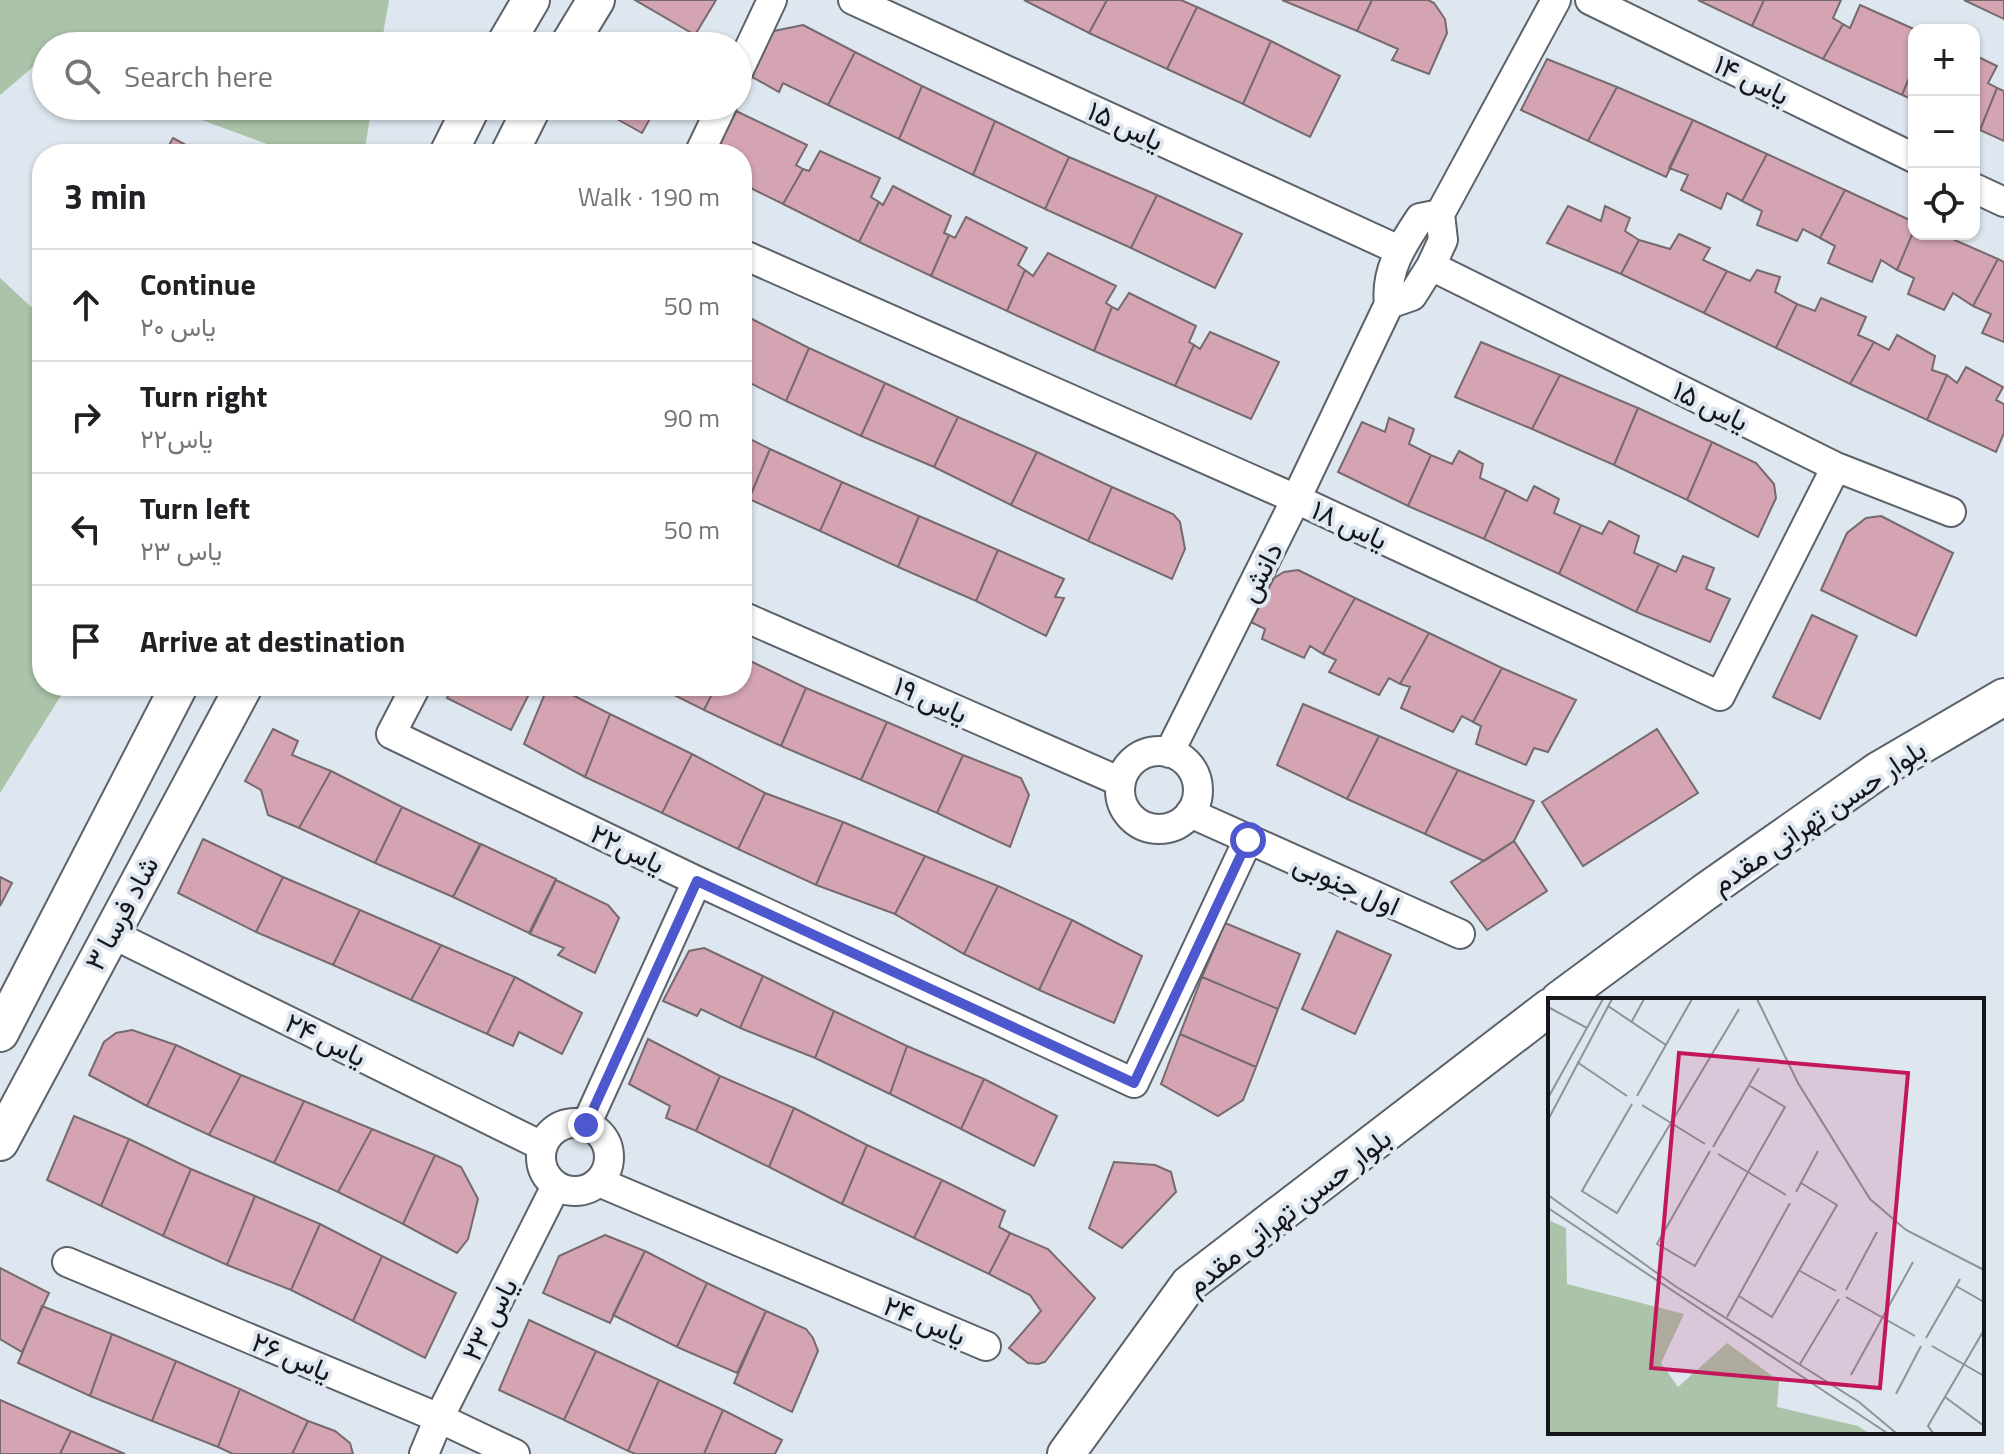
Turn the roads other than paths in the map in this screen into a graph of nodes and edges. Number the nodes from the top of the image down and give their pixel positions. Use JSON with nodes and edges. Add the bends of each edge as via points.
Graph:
{"nodes":[{"id":1,"x":531,"y":0,"type":"edge"},
{"id":2,"x":596,"y":0,"type":"edge"},
{"id":3,"x":772,"y":0,"type":"edge"},
{"id":4,"x":853,"y":0,"type":"edge"},
{"id":5,"x":1556,"y":0,"type":"edge"},
{"id":6,"x":1590,"y":0,"type":"edge"},
{"id":7,"x":512,"y":32,"type":"edge"},
{"id":8,"x":577,"y":32,"type":"edge"},
{"id":9,"x":752,"y":42,"type":"edge"},
{"id":10,"x":465,"y":120,"type":"edge"},
{"id":11,"x":526,"y":120,"type":"edge"},
{"id":12,"x":715,"y":120,"type":"edge"},
{"id":13,"x":453,"y":144,"type":"edge"},
{"id":14,"x":514,"y":144,"type":"edge"},
{"id":15,"x":704,"y":144,"type":"edge"},
{"id":16,"x":1908,"y":155,"type":"edge"},
{"id":17,"x":1980,"y":191,"type":"edge"},
{"id":18,"x":2004,"y":202,"type":"edge"},
{"id":19,"x":1440,"y":214,"type":"junction"},
{"id":20,"x":1399,"y":250,"type":"junction"},
{"id":21,"x":752,"y":258,"type":"edge"},
{"id":22,"x":1431,"y":266,"type":"junction"},
{"id":23,"x":1389,"y":304,"type":"junction"},
{"id":24,"x":1836,"y":467,"type":"junction"},
{"id":25,"x":1296,"y":499,"type":"junction"},
{"id":26,"x":1951,"y":512,"type":"dead end"},
{"id":27,"x":752,"y":620,"type":"edge"},
{"id":28,"x":174,"y":696,"type":"edge"},
{"id":29,"x":239,"y":696,"type":"edge"},
{"id":30,"x":411,"y":696,"type":"edge"},
{"id":31,"x":2004,"y":697,"type":"edge"},
{"id":32,"x":1169,"y":753,"type":"junction"},
{"id":33,"x":1121,"y":782,"type":"junction"},
{"id":34,"x":1190,"y":813,"type":"junction"},
{"id":35,"x":1248,"y":840,"type":"junction"},
{"id":36,"x":697,"y":881,"type":"junction"},
{"id":37,"x":110,"y":933,"type":"junction"},
{"id":38,"x":1460,"y":934,"type":"dead end"},
{"id":39,"x":1562,"y":998,"type":"edge"},
{"id":40,"x":1548,"y":1009,"type":"edge"},
{"id":41,"x":0,"y":1033,"type":"edge"},
{"id":42,"x":586,"y":1125,"type":"junction"},
{"id":43,"x":0,"y":1142,"type":"edge"},
{"id":44,"x":542,"y":1146,"type":"junction"},
{"id":45,"x":599,"y":1182,"type":"junction"},
{"id":46,"x":556,"y":1186,"type":"junction"},
{"id":47,"x":67,"y":1262,"type":"dead end"},
{"id":48,"x":986,"y":1346,"type":"dead end"},
{"id":49,"x":439,"y":1418,"type":"junction"},
{"id":50,"x":424,"y":1454,"type":"edge"},
{"id":51,"x":515,"y":1454,"type":"edge"},
{"id":52,"x":1066,"y":1454,"type":"edge"}],
"edges":[{"from":1,"to":7,"type":"street"},
{"from":2,"to":8,"type":"street"},
{"from":3,"to":9,"type":"street"},
{"from":4,"to":20,"type":"street","name":"یاس ۱۵"},
{"from":5,"to":19,"type":"street"},
{"from":6,"to":16,"type":"street","name":"یاس ۱۴"},
{"from":10,"to":13,"type":"street"},
{"from":11,"to":14,"type":"street"},
{"from":12,"to":15,"type":"street"},
{"from":17,"to":18,"type":"street"},
{"from":19,"to":20,"type":"street","via":[[1420,218]]},
{"from":19,"to":22,"type":"street","via":[[1443,240]]},
{"from":20,"to":23,"type":"street","via":[[1386,285]]},
{"from":21,"to":25,"type":"street","name":"یاس ۱۸"},
{"from":22,"to":23,"type":"street","via":[[1412,296]]},
{"from":22,"to":24,"type":"street","name":"یاس ۱۵"},
{"from":23,"to":25,"type":"street","name":"دانش"},
{"from":24,"to":25,"type":"street","name":"یاس ۱۸","via":[[1720,696]]},
{"from":24,"to":26,"type":"street","name":"یاس ۱۵"},
{"from":25,"to":32,"type":"street","name":"دانش"},
{"from":27,"to":33,"type":"street","name":"یاس ۱۹"},
{"from":28,"to":41,"type":"street","name":"شاد فرسا ۳"},
{"from":29,"to":37,"type":"street","name":"شاد فرسا ۳"},
{"from":30,"to":36,"type":"street","name":"یاس۲۲","via":[[391,734]]},
{"from":31,"to":39,"type":"street","name":"بلوار حسن تهرانی مقدم","via":[[1879,770]]},
{"from":32,"to":33,"type":"street","via":[[1145,754],[1125,770]]},
{"from":32,"to":34,"type":"street","via":[[1189,766],[1195,777],[1198,790]]},
{"from":33,"to":34,"type":"street","via":[[1124,808],[1142,826],[1169,828]]},
{"from":34,"to":35,"type":"street","name":"اول جنوبی"},
{"from":35,"to":36,"type":"street","name":"یاس۲۲","via":[[1134,1083]]},
{"from":35,"to":38,"type":"street","name":"اول جنوبی"},
{"from":36,"to":42,"type":"street"},
{"from":37,"to":43,"type":"street","name":"شاد فرسا ۳"},
{"from":37,"to":44,"type":"street","name":"یاس ۲۴"},
{"from":40,"to":52,"type":"street","name":"بلوار حسن تهرانی مقدم","via":[[1189,1284]]},
{"from":42,"to":44,"type":"street","via":[[569,1123],[553,1131]]},
{"from":42,"to":45,"type":"street","via":[[601,1134],[608,1150],[608,1167]]},
{"from":44,"to":46,"type":"street","via":[[545,1175]]},
{"from":45,"to":46,"type":"street","via":[[586,1190]]},
{"from":45,"to":48,"type":"street","name":"یاس ۲۴"},
{"from":46,"to":49,"type":"street","name":"یاس ۲۳"},
{"from":47,"to":49,"type":"street","name":"یاس ۲۶"},
{"from":49,"to":50,"type":"street","name":"یاس ۲۳"},
{"from":49,"to":51,"type":"street","name":"یاس ۲۶"}]}
